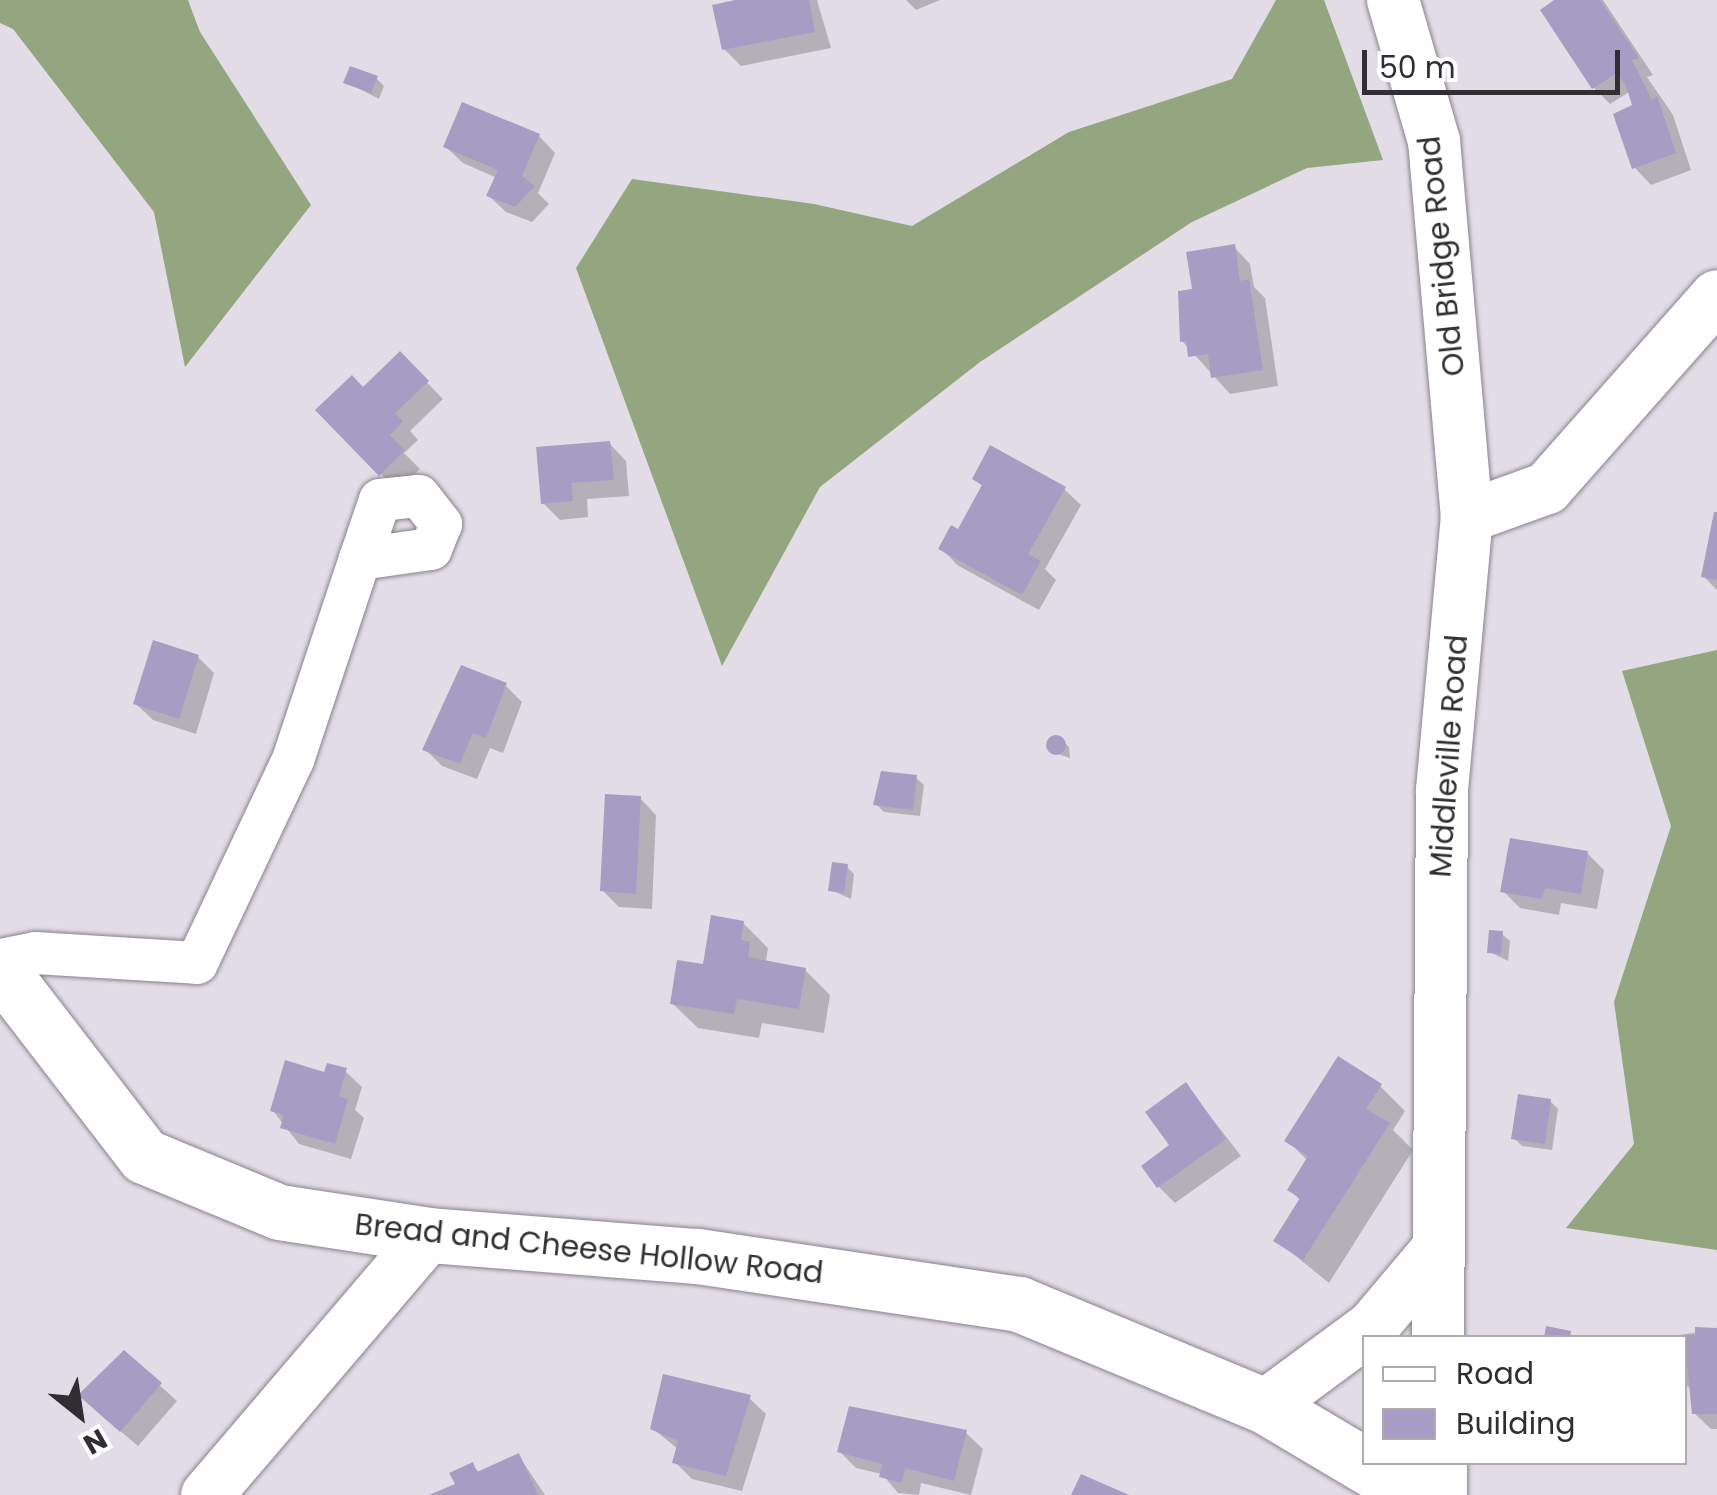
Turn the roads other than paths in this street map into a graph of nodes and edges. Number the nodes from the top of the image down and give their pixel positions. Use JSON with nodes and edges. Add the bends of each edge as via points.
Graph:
{"nodes":[{"id":1,"x":1392,"y":0,"type":"edge"},
{"id":2,"x":1717,"y":296,"type":"edge"},
{"id":3,"x":1467,"y":516,"type":"junction"},
{"id":4,"x":360,"y":559,"type":"dead end"},
{"id":5,"x":0,"y":960,"type":"edge"},
{"id":6,"x":0,"y":969,"type":"edge"},
{"id":7,"x":429,"y":1235,"type":"junction"},
{"id":8,"x":1437,"y":1250,"type":"junction"},
{"id":9,"x":1438,"y":1335,"type":"edge"},
{"id":10,"x":1265,"y":1406,"type":"junction"},
{"id":11,"x":1362,"y":1464,"type":"edge"},
{"id":12,"x":1364,"y":1465,"type":"edge"},
{"id":13,"x":1440,"y":1465,"type":"edge"},
{"id":14,"x":208,"y":1495,"type":"edge"},
{"id":15,"x":1414,"y":1495,"type":"edge"},
{"id":16,"x":1441,"y":1495,"type":"edge"}],
"edges":[{"from":1,"to":3,"type":"street","name":"Old Bridge Road","via":[[1434,141]]},
{"from":2,"to":3,"type":"street","via":[[1547,488]]},
{"from":3,"to":8,"type":"street","name":"Middleville Road","via":[[1442,790]]},
{"from":4,"to":5,"type":"street","via":[[293,760],[197,963],[35,953]]},
{"from":6,"to":7,"type":"main road","name":"Bread and Cheese Hollow Road","via":[[144,1156],[279,1212]]},
{"from":7,"to":10,"type":"main road","name":"Bread and Cheese Hollow Road","via":[[698,1256],[1019,1304]]},
{"from":7,"to":14,"type":"street"},
{"from":8,"to":9,"type":"street","name":"Middleville Road"},
{"from":8,"to":10,"type":"street","via":[[1373,1326]]},
{"from":10,"to":11,"type":"main road","name":"Bread and Cheese Hollow Road"},
{"from":12,"to":15,"type":"main road","name":"Bread and Cheese Hollow Road"},
{"from":13,"to":16,"type":"street"}]}
